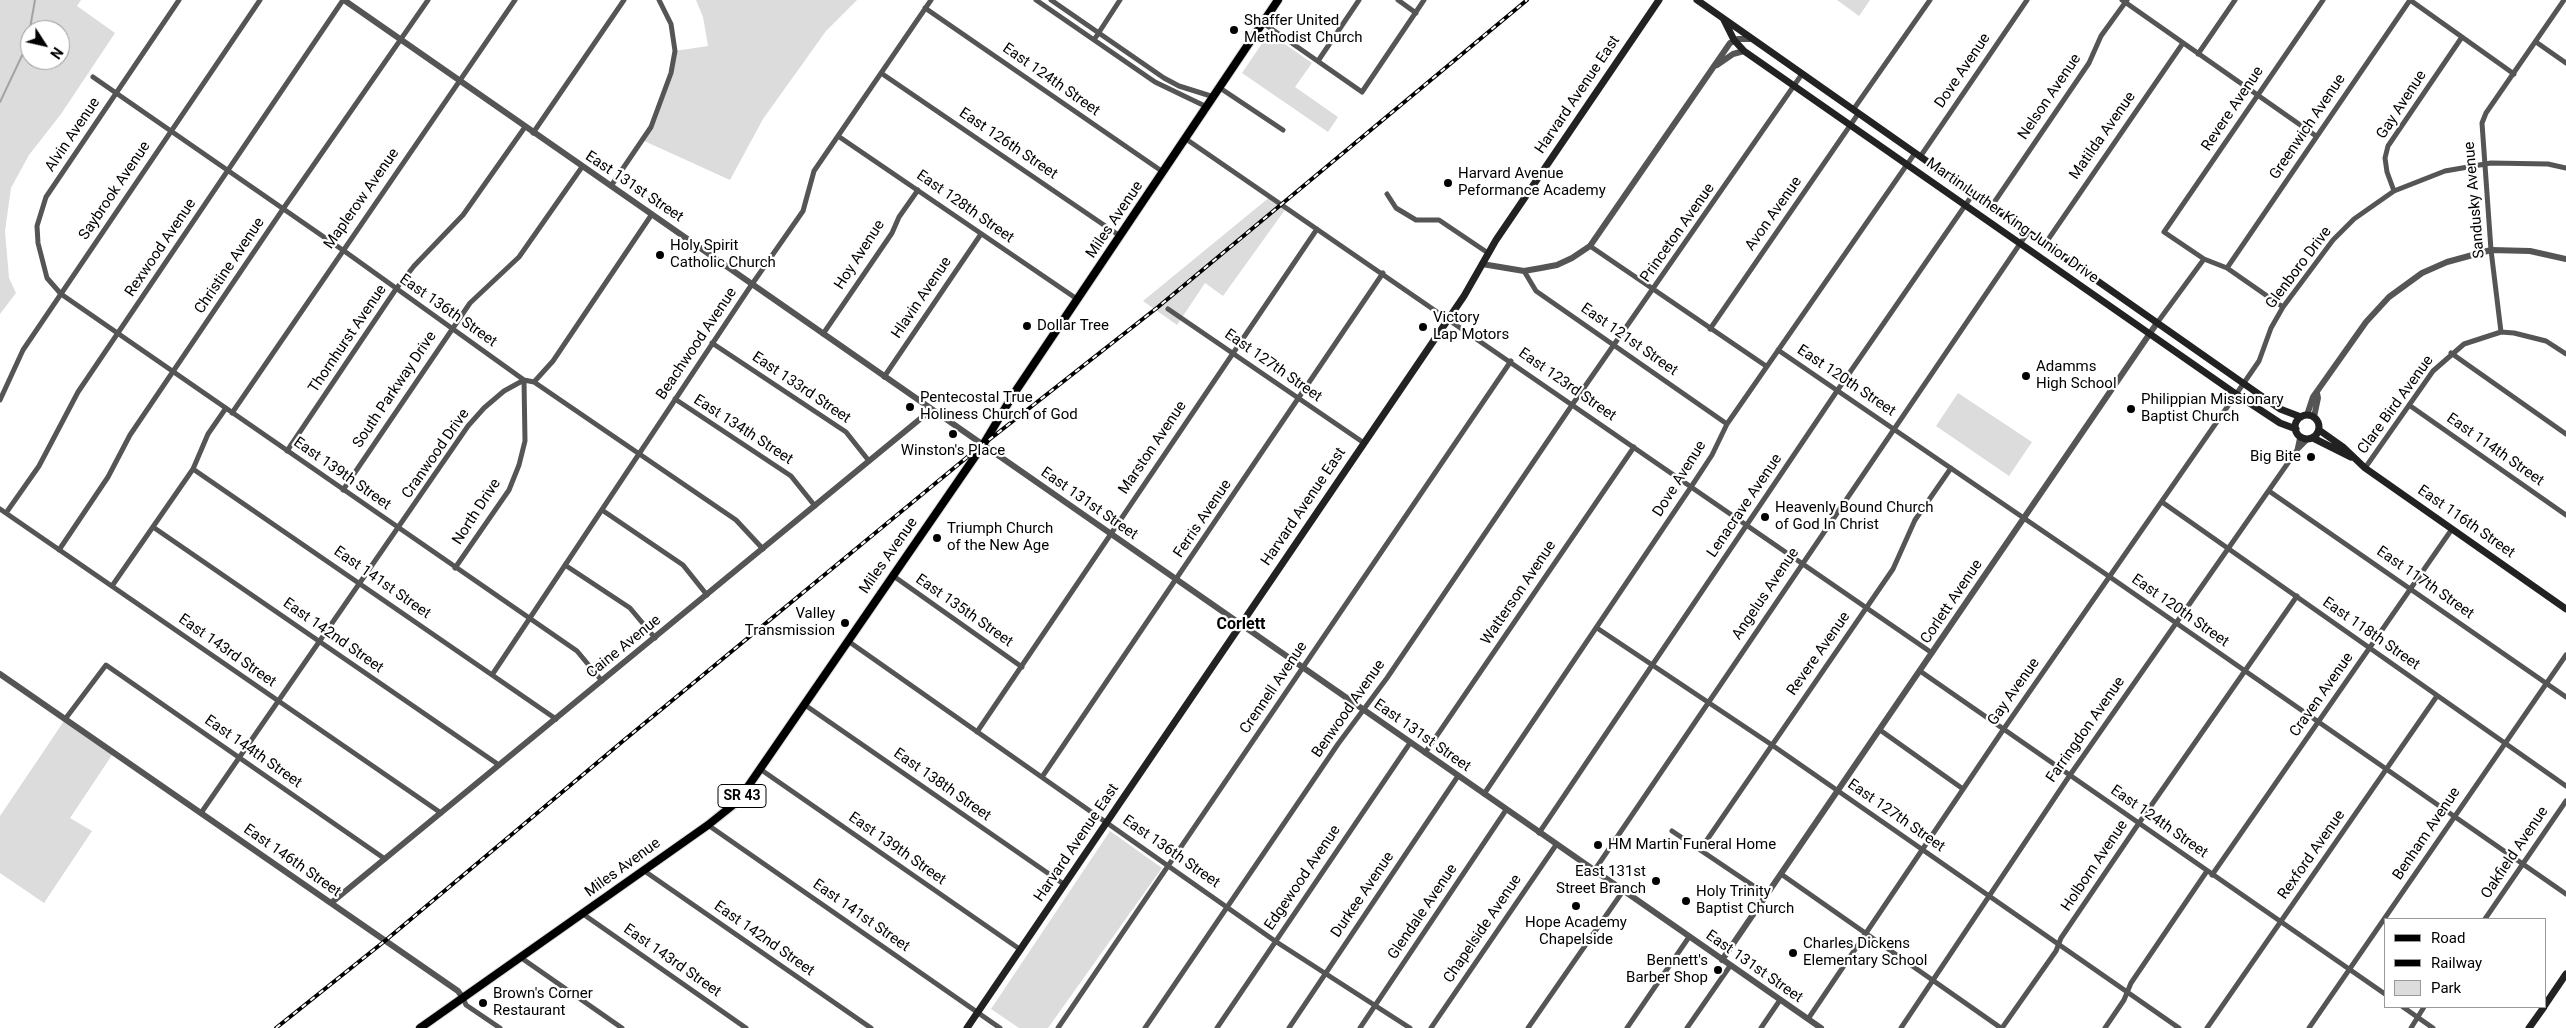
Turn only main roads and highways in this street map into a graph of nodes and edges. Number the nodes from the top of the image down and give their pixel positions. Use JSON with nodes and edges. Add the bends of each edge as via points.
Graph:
{"nodes":[{"id":1,"x":1278,"y":0,"type":"edge"},
{"id":2,"x":1659,"y":0,"type":"edge"},
{"id":3,"x":1697,"y":0,"type":"edge"},
{"id":4,"x":1723,"y":18,"type":"junction"},
{"id":5,"x":2307,"y":416,"type":"junction"},
{"id":6,"x":2296,"y":429,"type":"junction"},
{"id":7,"x":2319,"y":430,"type":"junction"},
{"id":8,"x":2311,"y":438,"type":"junction"},
{"id":9,"x":2352,"y":457,"type":"junction"},
{"id":10,"x":2566,"y":609,"type":"edge"},
{"id":11,"x":2566,"y":974,"type":"edge"},
{"id":12,"x":2563,"y":986,"type":"edge"},
{"id":13,"x":2546,"y":1004,"type":"edge"},
{"id":14,"x":2543,"y":1008,"type":"edge"},
{"id":15,"x":420,"y":1028,"type":"edge"},
{"id":16,"x":967,"y":1028,"type":"edge"},
{"id":17,"x":2529,"y":1028,"type":"edge"}],
"edges":[{"from":1,"to":15,"type":"main road","name":"Miles Avenue","number":"SR 43","via":[[982,445],[738,801]]},
{"from":2,"to":16,"type":"main road","name":"Harvard Avenue East","via":[[1066,886]]},
{"from":3,"to":4,"type":"main road"},
{"from":4,"to":5,"type":"main road","name":"Martin Luther King Junior Drive","via":[[2280,409]]},
{"from":4,"to":6,"type":"main road","name":"Martin Luther King Junior Drive","via":[[1732,42],[1744,51],[2236,394],[2280,423]]},
{"from":5,"to":6,"type":"main road","via":[[2297,421]]},
{"from":5,"to":7,"type":"main road","via":[[2318,422]]},
{"from":6,"to":8,"type":"main road","via":[[2300,436]]},
{"from":7,"to":8,"type":"main road"},
{"from":7,"to":9,"type":"main road","name":"East 116th Street"},
{"from":8,"to":9,"type":"main road","name":"East 116th Street"},
{"from":9,"to":10,"type":"main road","name":"East 116th Street"},
{"from":11,"to":12,"type":"main road"},
{"from":12,"to":13,"type":"main road"},
{"from":14,"to":17,"type":"main road"}]}
